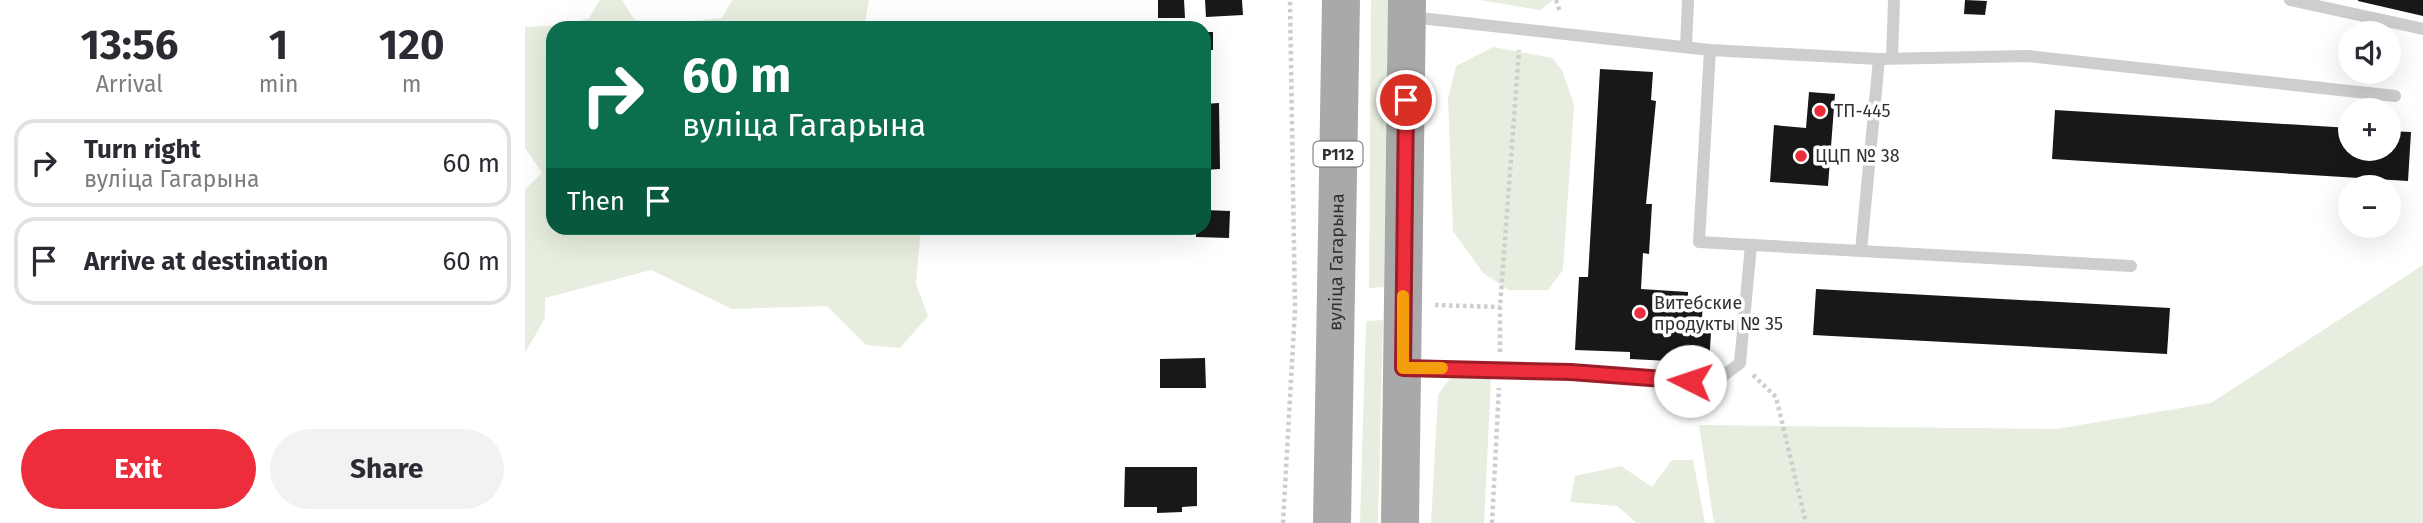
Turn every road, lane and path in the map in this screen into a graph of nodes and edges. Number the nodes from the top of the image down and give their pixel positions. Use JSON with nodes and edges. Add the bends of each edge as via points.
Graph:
{"nodes":[{"id":1,"x":1290,"y":0,"type":"edge"},
{"id":2,"x":1341,"y":0,"type":"edge"},
{"id":3,"x":1688,"y":0,"type":"edge"},
{"id":4,"x":1894,"y":0,"type":"edge"},
{"id":5,"x":2290,"y":0,"type":"edge"},
{"id":6,"x":1407,"y":8,"type":"edge"},
{"id":7,"x":1521,"y":29,"type":"junction"},
{"id":8,"x":2423,"y":29,"type":"edge"},
{"id":9,"x":1686,"y":47,"type":"junction"},
{"id":10,"x":1710,"y":50,"type":"junction"},
{"id":11,"x":1886,"y":58,"type":"junction"},
{"id":12,"x":2395,"y":96,"type":"dead end"},
{"id":13,"x":1751,"y":245,"type":"junction"},
{"id":14,"x":1861,"y":251,"type":"junction"},
{"id":15,"x":2131,"y":266,"type":"dead end"},
{"id":16,"x":1430,"y":304,"type":"dead end"},
{"id":17,"x":1500,"y":307,"type":"junction"},
{"id":18,"x":1740,"y":363,"type":"junction"},
{"id":19,"x":1403,"y":368,"type":"junction"},
{"id":20,"x":1500,"y":369,"type":"junction"},
{"id":21,"x":1283,"y":523,"type":"edge"},
{"id":22,"x":1332,"y":523,"type":"edge"},
{"id":23,"x":1400,"y":523,"type":"edge"},
{"id":24,"x":1492,"y":523,"type":"edge"},
{"id":25,"x":1806,"y":523,"type":"edge"}],
"edges":[{"from":1,"to":21,"type":"path","via":[[1294,309]]},
{"from":2,"to":22,"type":"main road","name":"вуліца Гагарына","number":"Р112"},
{"from":3,"to":9,"type":"lane"},
{"from":4,"to":11,"type":"lane"},
{"from":5,"to":8,"type":"lane"},
{"from":6,"to":7,"type":"lane"},
{"from":6,"to":19,"type":"main road"},
{"from":7,"to":9,"type":"lane"},
{"from":7,"to":17,"type":"path"},
{"from":9,"to":10,"type":"lane"},
{"from":10,"to":11,"type":"lane"},
{"from":10,"to":13,"type":"lane","via":[[1699,242]]},
{"from":11,"to":12,"type":"lane","via":[[2028,57]]},
{"from":11,"to":14,"type":"lane"},
{"from":13,"to":14,"type":"lane"},
{"from":13,"to":18,"type":"lane"},
{"from":14,"to":15,"type":"lane"},
{"from":16,"to":17,"type":"path"},
{"from":17,"to":20,"type":"path"},
{"from":18,"to":20,"type":"lane","via":[[1714,383]]},
{"from":18,"to":25,"type":"path","via":[[1776,397]]},
{"from":19,"to":20,"type":"lane"},
{"from":19,"to":23,"type":"main road"},
{"from":20,"to":24,"type":"path"}]}
